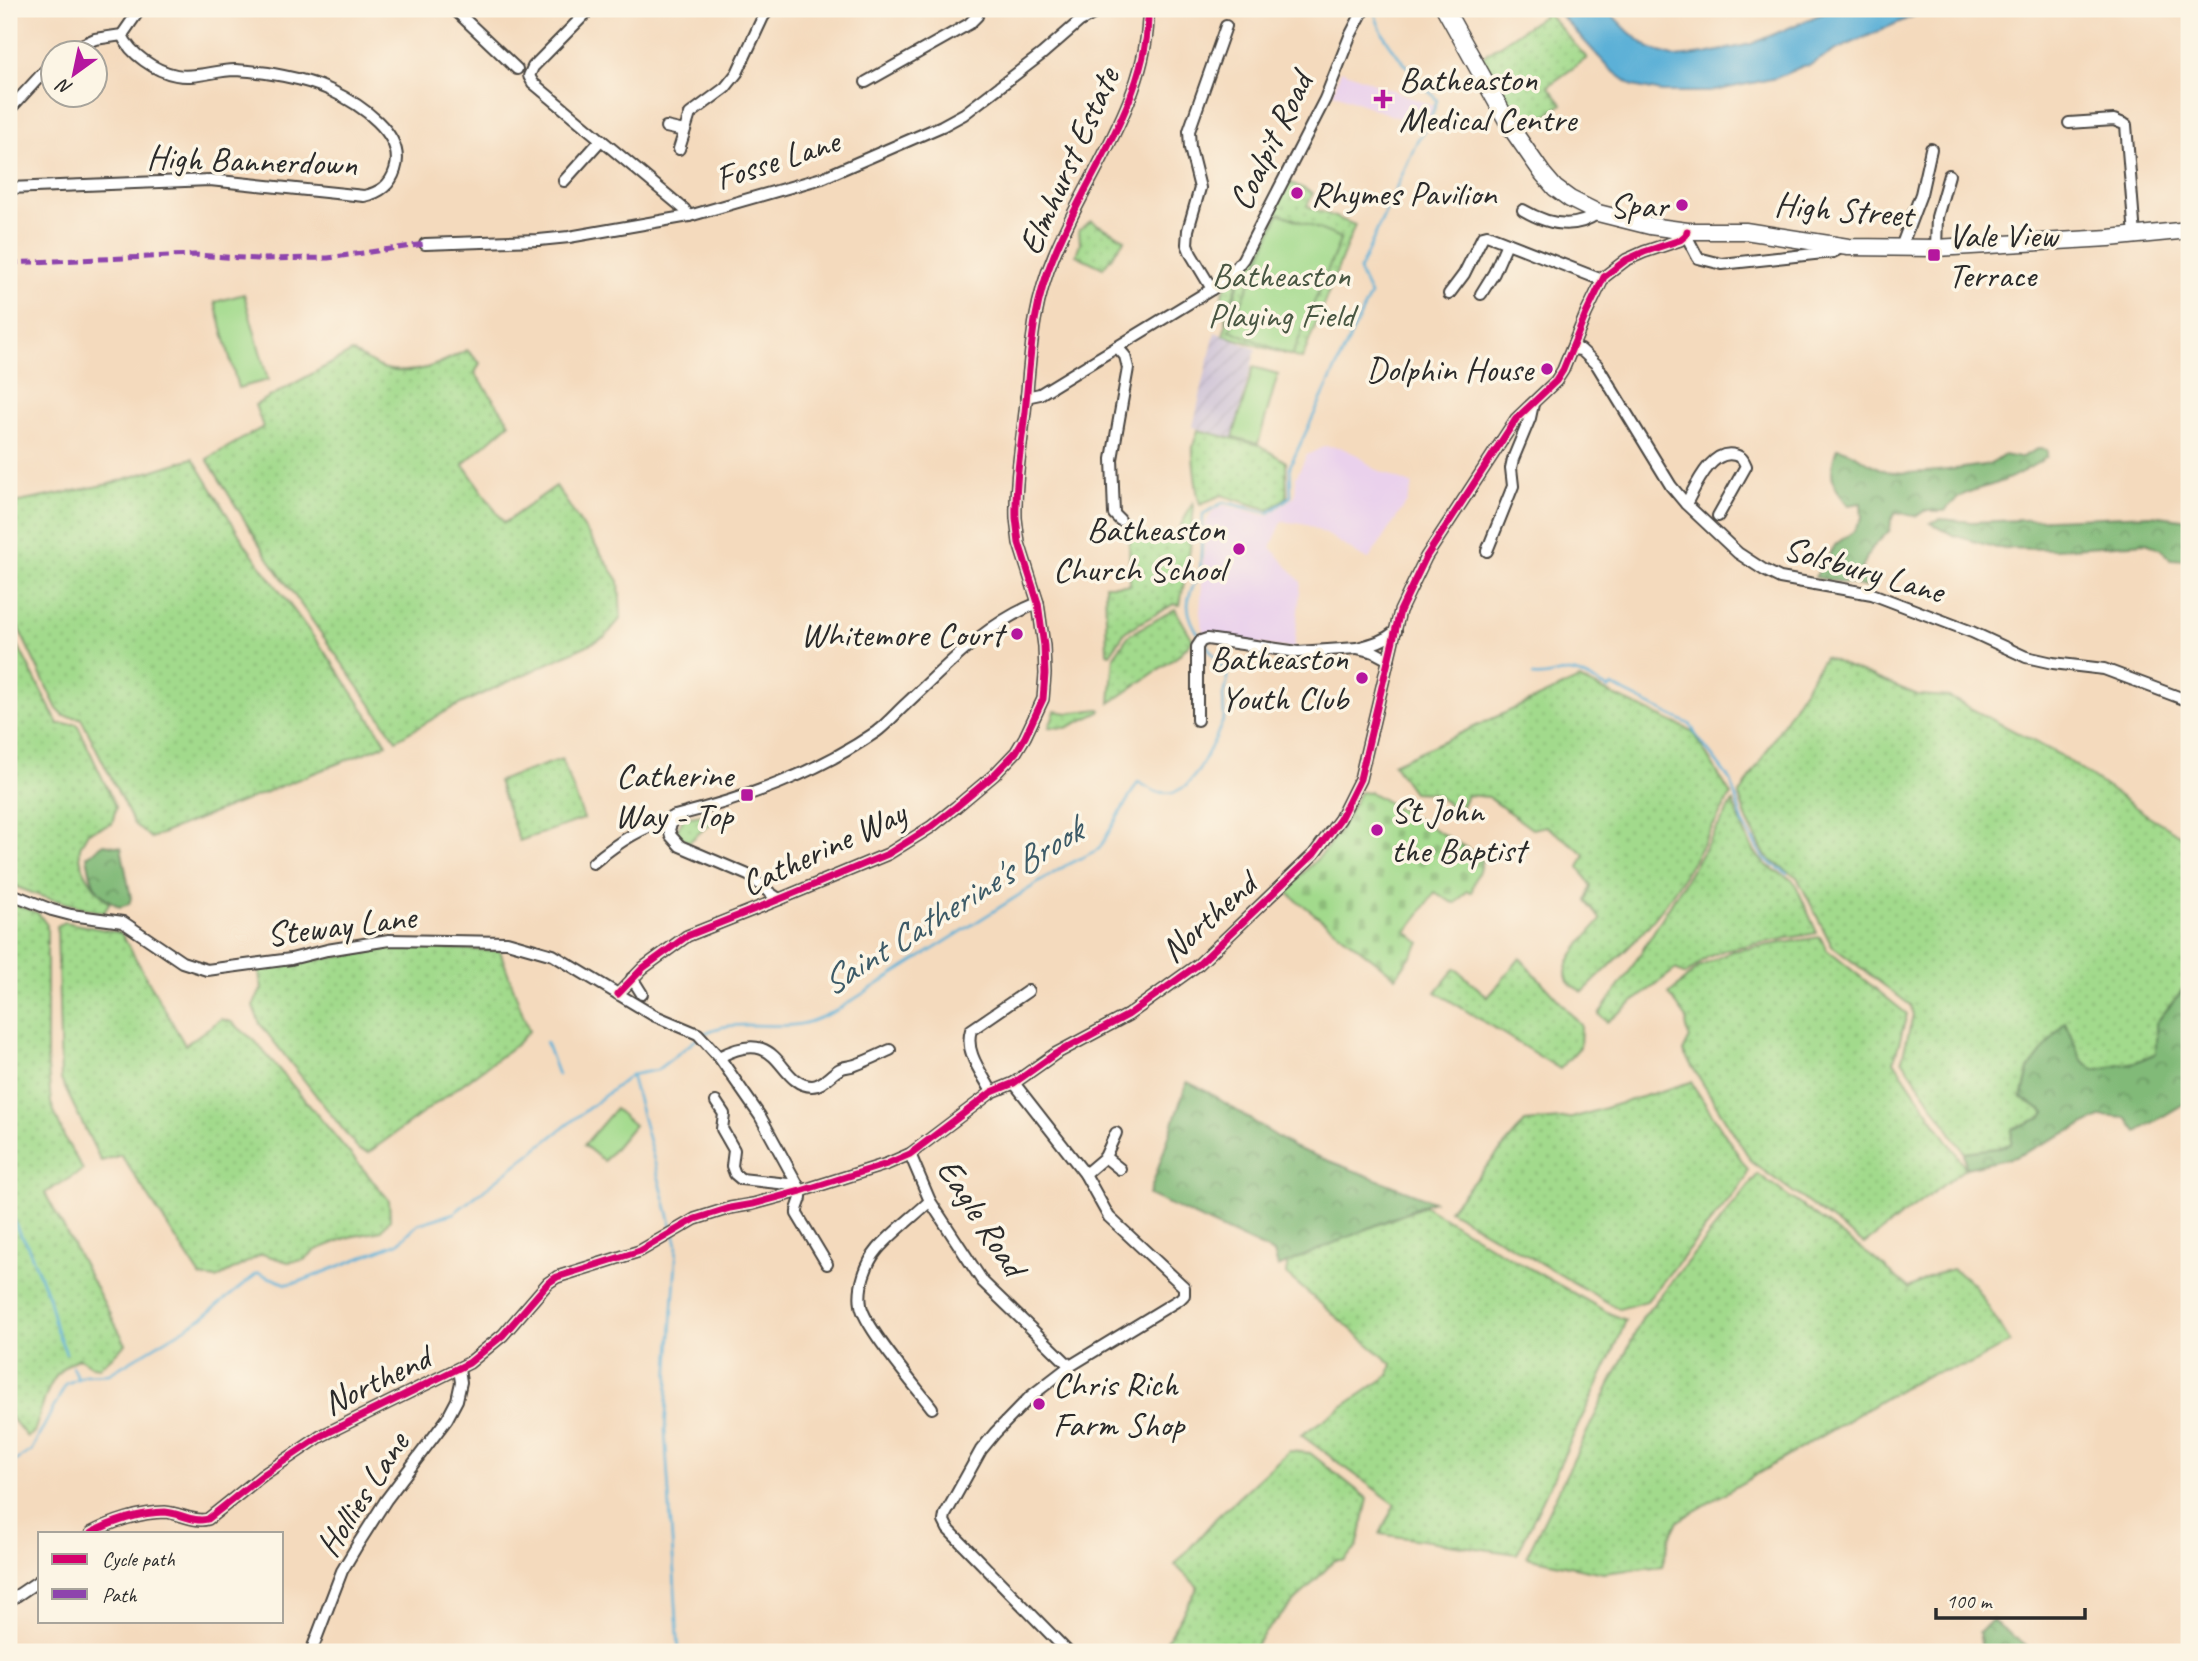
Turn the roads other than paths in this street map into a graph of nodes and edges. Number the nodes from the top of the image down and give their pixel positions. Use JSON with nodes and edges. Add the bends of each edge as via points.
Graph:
{"nodes":[{"id":1,"x":140,"y":9,"type":"edge"},
{"id":2,"x":590,"y":9,"type":"edge"},
{"id":3,"x":769,"y":9,"type":"edge"},
{"id":4,"x":979,"y":9,"type":"edge"},
{"id":5,"x":1102,"y":9,"type":"edge"},
{"id":6,"x":1364,"y":9,"type":"edge"},
{"id":7,"x":459,"y":10,"type":"edge"},
{"id":8,"x":1445,"y":12,"type":"edge"},
{"id":9,"x":1143,"y":26,"type":"dead end"},
{"id":10,"x":1226,"y":26,"type":"dead end"},
{"id":11,"x":122,"y":35,"type":"junction"},
{"id":12,"x":101,"y":38,"type":"edge"},
{"id":13,"x":517,"y":69,"type":"dead end"},
{"id":14,"x":38,"y":78,"type":"edge"},
{"id":15,"x":866,"y":82,"type":"dead end"},
{"id":16,"x":9,"y":110,"type":"edge"},
{"id":17,"x":2069,"y":123,"type":"dead end"},
{"id":18,"x":666,"y":127,"type":"dead end"},
{"id":19,"x":684,"y":131,"type":"junction"},
{"id":20,"x":601,"y":140,"type":"junction"},
{"id":21,"x":680,"y":149,"type":"dead end"},
{"id":22,"x":1931,"y":149,"type":"dead end"},
{"id":23,"x":1950,"y":175,"type":"dead end"},
{"id":24,"x":564,"y":181,"type":"dead end"},
{"id":25,"x":9,"y":188,"type":"edge"},
{"id":26,"x":1523,"y":210,"type":"dead end"},
{"id":27,"x":1598,"y":213,"type":"junction"},
{"id":28,"x":688,"y":216,"type":"junction"},
{"id":29,"x":2189,"y":230,"type":"edge"},
{"id":30,"x":1687,"y":233,"type":"junction"},
{"id":31,"x":2134,"y":236,"type":"junction"},
{"id":32,"x":1507,"y":243,"type":"junction"},
{"id":33,"x":425,"y":244,"type":"dead end"},
{"id":34,"x":1837,"y":246,"type":"junction"},
{"id":35,"x":1901,"y":247,"type":"junction"},
{"id":36,"x":1936,"y":247,"type":"junction"},
{"id":37,"x":1603,"y":278,"type":"junction"},
{"id":38,"x":1212,"y":289,"type":"junction"},
{"id":39,"x":1449,"y":294,"type":"dead end"},
{"id":40,"x":1481,"y":294,"type":"dead end"},
{"id":41,"x":1116,"y":347,"type":"junction"},
{"id":42,"x":1572,"y":349,"type":"junction"},
{"id":43,"x":1026,"y":397,"type":"junction"},
{"id":44,"x":1533,"y":404,"type":"junction"},
{"id":45,"x":1686,"y":504,"type":"junction"},
{"id":46,"x":1718,"y":516,"type":"dead end"},
{"id":47,"x":1120,"y":520,"type":"dead end"},
{"id":48,"x":1486,"y":551,"type":"dead end"},
{"id":49,"x":1038,"y":603,"type":"junction"},
{"id":50,"x":1396,"y":630,"type":"junction"},
{"id":51,"x":1357,"y":648,"type":"junction"},
{"id":52,"x":1389,"y":660,"type":"junction"},
{"id":53,"x":2189,"y":701,"type":"edge"},
{"id":54,"x":1197,"y":720,"type":"dead end"},
{"id":55,"x":675,"y":816,"type":"junction"},
{"id":56,"x":593,"y":863,"type":"dead end"},
{"id":57,"x":9,"y":893,"type":"edge"},
{"id":58,"x":780,"y":900,"type":"junction"},
{"id":59,"x":632,"y":978,"type":"junction"},
{"id":60,"x":1028,"y":991,"type":"dead end"},
{"id":61,"x":618,"y":994,"type":"junction"},
{"id":62,"x":642,"y":994,"type":"dead end"},
{"id":63,"x":890,"y":1050,"type":"dead end"},
{"id":64,"x":719,"y":1058,"type":"junction"},
{"id":65,"x":1014,"y":1083,"type":"junction"},
{"id":66,"x":992,"y":1092,"type":"junction"},
{"id":67,"x":716,"y":1102,"type":"dead end"},
{"id":68,"x":1116,"y":1133,"type":"dead end"},
{"id":69,"x":910,"y":1154,"type":"junction"},
{"id":70,"x":1105,"y":1157,"type":"junction"},
{"id":71,"x":1121,"y":1169,"type":"dead end"},
{"id":72,"x":1086,"y":1174,"type":"junction"},
{"id":73,"x":801,"y":1191,"type":"junction"},
{"id":74,"x":930,"y":1201,"type":"junction"},
{"id":75,"x":827,"y":1264,"type":"dead end"},
{"id":76,"x":1070,"y":1366,"type":"junction"},
{"id":77,"x":460,"y":1369,"type":"junction"},
{"id":78,"x":932,"y":1408,"type":"dead end"},
{"id":79,"x":93,"y":1532,"type":"edge"},
{"id":80,"x":38,"y":1581,"type":"edge"},
{"id":81,"x":9,"y":1601,"type":"edge"},
{"id":82,"x":311,"y":1652,"type":"edge"},
{"id":83,"x":1068,"y":1652,"type":"edge"}],
"edges":[{"from":1,"to":11,"type":"street"},
{"from":2,"to":20,"type":"street","via":[[529,76]]},
{"from":3,"to":19,"type":"street","via":[[737,73],[690,114]]},
{"from":4,"to":15,"type":"street","via":[[969,24]]},
{"from":5,"to":28,"type":"street","name":"Fosse Lane","via":[[942,126],[822,177]]},
{"from":6,"to":38,"type":"street","name":"Coalpit Road","via":[[1325,99],[1243,259]]},
{"from":7,"to":13,"type":"street"},
{"from":8,"to":27,"type":"street","name":"High Street","via":[[1522,145],[1555,188]]},
{"from":9,"to":43,"type":"street","name":"Elmhurst Estate","via":[[1142,58],[1128,102],[1041,289]]},
{"from":10,"to":38,"type":"street","via":[[1189,131],[1200,188],[1187,244]]},
{"from":11,"to":12,"type":"street"},
{"from":11,"to":25,"type":"street","name":"High Bannerdown","via":[[135,53],[176,75],[251,71],[329,89],[387,131],[397,156],[393,176],[382,189],[364,196],[210,180]]},
{"from":14,"to":16,"type":"street"},
{"from":17,"to":31,"type":"street","via":[[2114,120],[2126,125]]},
{"from":18,"to":19,"type":"street"},
{"from":19,"to":21,"type":"street"},
{"from":20,"to":24,"type":"street"},
{"from":20,"to":28,"type":"street"},
{"from":22,"to":35,"type":"street","via":[[1921,194]]},
{"from":23,"to":36,"type":"street","via":[[1937,217]]},
{"from":26,"to":27,"type":"street","via":[[1552,223],[1586,221]]},
{"from":27,"to":30,"type":"street","name":"High Street"},
{"from":28,"to":33,"type":"street","name":"Fosse Lane","via":[[539,240]]},
{"from":29,"to":31,"type":"street","name":"High Street"},
{"from":30,"to":34,"type":"street","name":"High Street","via":[[1745,231]]},
{"from":30,"to":34,"type":"street","via":[[1698,258],[1722,264],[1833,252]]},
{"from":30,"to":37,"type":"street","via":[[1626,260]]},
{"from":31,"to":36,"type":"street","name":"High Street"},
{"from":32,"to":37,"type":"street"},
{"from":32,"to":39,"type":"street","via":[[1483,236]]},
{"from":32,"to":40,"type":"street"},
{"from":34,"to":35,"type":"street","name":"High Street"},
{"from":35,"to":36,"type":"street","name":"High Street"},
{"from":37,"to":42,"type":"street","name":"Northend"},
{"from":38,"to":41,"type":"street"},
{"from":41,"to":43,"type":"street","via":[[1040,394]]},
{"from":41,"to":47,"type":"street","via":[[1128,368],[1112,460],[1114,514]]},
{"from":42,"to":44,"type":"street","name":"Northend","via":[[1556,381]]},
{"from":42,"to":45,"type":"street","name":"Solsbury Lane","via":[[1581,350],[1597,365]]},
{"from":43,"to":49,"type":"street","name":"Elmhurst Estate","via":[[1016,518]]},
{"from":44,"to":48,"type":"street","via":[[1513,459],[1513,486]]},
{"from":44,"to":50,"type":"street","name":"Northend","via":[[1517,419],[1426,556]]},
{"from":45,"to":46,"type":"street","via":[[1711,464],[1729,453],[1739,456],[1746,466]]},
{"from":45,"to":53,"type":"street","name":"Solsbury Lane","via":[[1738,553],[1780,578],[1872,594],[2026,657],[2104,670]]},
{"from":49,"to":55,"type":"street","via":[[981,636],[877,730],[827,762],[730,802]]},
{"from":49,"to":58,"type":"street","name":"Catherine Way","via":[[1044,646],[1043,699],[1016,752],[976,791],[888,854]]},
{"from":50,"to":51,"type":"street"},
{"from":50,"to":52,"type":"street","name":"Northend"},
{"from":51,"to":52,"type":"street"},
{"from":51,"to":54,"type":"street","via":[[1298,652],[1204,640],[1197,647]]},
{"from":52,"to":65,"type":"street","name":"Northend","via":[[1359,782],[1321,846],[1189,972],[1128,1016],[1055,1054]]},
{"from":55,"to":56,"type":"street","via":[[639,830]]},
{"from":55,"to":58,"type":"street","name":"Catherine Way","via":[[669,829],[680,846],[748,875]]},
{"from":57,"to":61,"type":"street","name":"Steway Lane","via":[[71,915],[122,922],[182,962],[207,970],[389,940],[500,941],[553,955]]},
{"from":58,"to":59,"type":"street","name":"Catherine Way","via":[[687,936]]},
{"from":59,"to":61,"type":"street","name":"Catherine Way"},
{"from":59,"to":62,"type":"street"},
{"from":60,"to":66,"type":"street","via":[[971,1030],[970,1049]]},
{"from":61,"to":64,"type":"street","name":"Steway Lane","via":[[698,1034]]},
{"from":63,"to":64,"type":"street","via":[[839,1069],[810,1086],[800,1083],[777,1058],[760,1049],[733,1050]]},
{"from":64,"to":73,"type":"street","name":"Steway Lane","via":[[760,1116]]},
{"from":65,"to":66,"type":"street","name":"Northend"},
{"from":65,"to":72,"type":"street"},
{"from":66,"to":69,"type":"street","name":"Northend"},
{"from":67,"to":73,"type":"street","via":[[724,1114],[722,1129],[734,1150],[735,1174],[741,1179],[788,1184]]},
{"from":68,"to":70,"type":"street"},
{"from":69,"to":73,"type":"street","name":"Northend"},
{"from":69,"to":74,"type":"street","name":"Eagle Road"},
{"from":70,"to":71,"type":"street"},
{"from":70,"to":72,"type":"street"},
{"from":72,"to":76,"type":"street","via":[[1109,1217],[1181,1282],[1184,1295]]},
{"from":73,"to":75,"type":"street","via":[[797,1214]]},
{"from":73,"to":77,"type":"street","name":"Northend","via":[[695,1219],[640,1251],[557,1277],[503,1335]]},
{"from":74,"to":76,"type":"street","name":"Eagle Road","via":[[984,1282]]},
{"from":74,"to":78,"type":"street","via":[[877,1250],[866,1268],[860,1306],[868,1324]]},
{"from":76,"to":83,"type":"street","via":[[1031,1396],[995,1433],[966,1476],[944,1521]]},
{"from":77,"to":79,"type":"street","name":"Northend","via":[[321,1436],[208,1518],[201,1521],[153,1513]]},
{"from":77,"to":82,"type":"street","name":"Hollies Lane","via":[[457,1400],[447,1419],[386,1500],[342,1571]]},
{"from":80,"to":81,"type":"street"}]}
